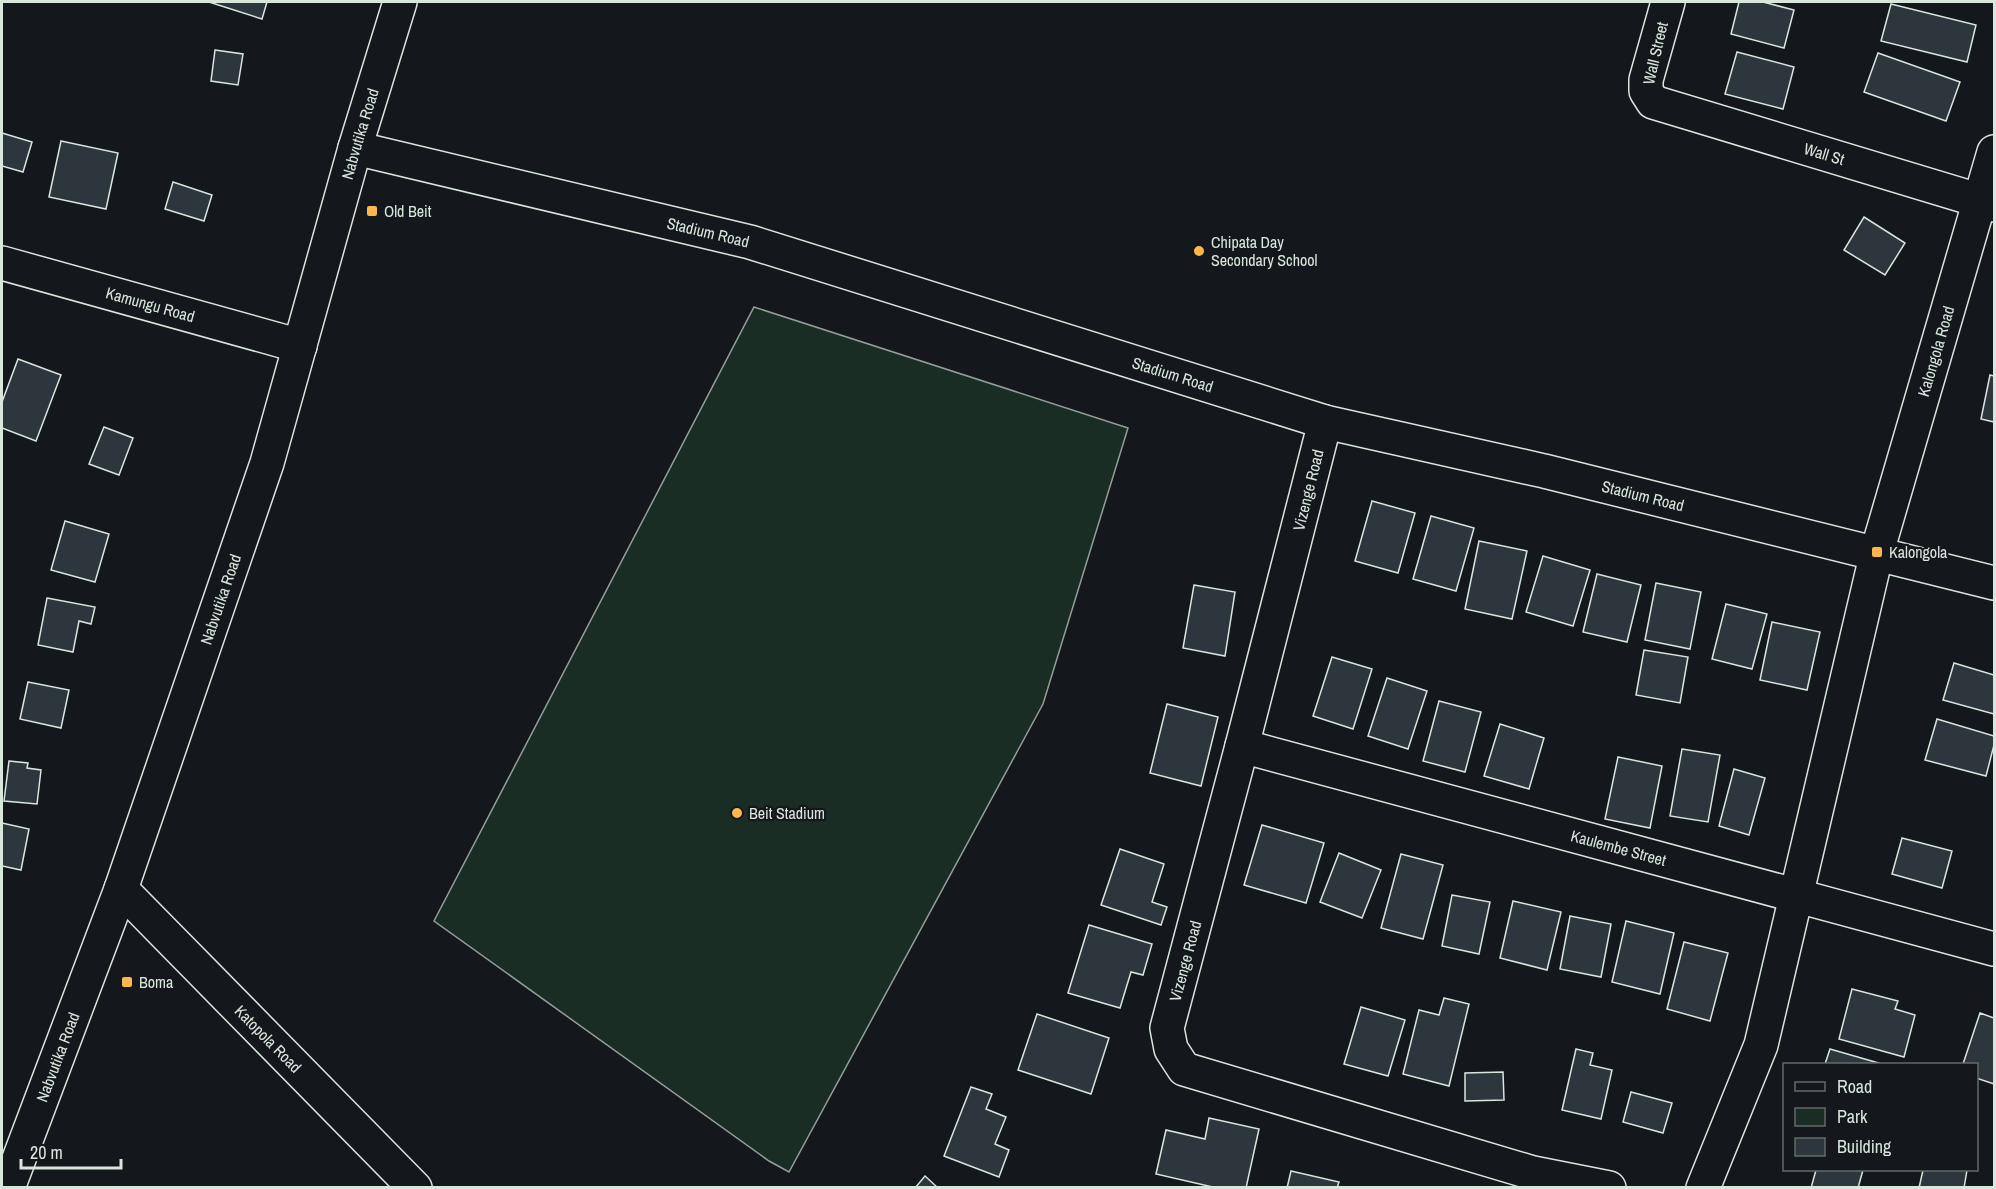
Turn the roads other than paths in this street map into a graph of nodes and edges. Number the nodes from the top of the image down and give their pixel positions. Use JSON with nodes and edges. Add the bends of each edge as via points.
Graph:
{"nodes":[{"id":1,"x":400,"y":2,"type":"edge"},
{"id":2,"x":1668,"y":2,"type":"edge"},
{"id":3,"x":1653,"y":102,"type":"joint"},
{"id":4,"x":355,"y":148,"type":"junction"},
{"id":5,"x":1995,"y":152,"type":"edge"},
{"id":6,"x":1988,"y":203,"type":"edge"},
{"id":7,"x":2,"y":263,"type":"edge"},
{"id":8,"x":300,"y":346,"type":"junction"},
{"id":9,"x":1325,"y":422,"type":"junction"},
{"id":10,"x":1876,"y":552,"type":"junction"},
{"id":11,"x":1995,"y":583,"type":"edge"},
{"id":12,"x":1242,"y":746,"type":"junction"},
{"id":13,"x":121,"y":889,"type":"junction"},
{"id":14,"x":1797,"y":895,"type":"junction"},
{"id":15,"x":1995,"y":949,"type":"edge"},
{"id":16,"x":8,"y":1188,"type":"edge"},
{"id":17,"x":415,"y":1188,"type":"edge"},
{"id":18,"x":1609,"y":1188,"type":"edge"},
{"id":19,"x":1703,"y":1188,"type":"edge"}],
"edges":[{"from":1,"to":4,"type":"street","name":"Nabvutika Road"},
{"from":2,"to":3,"type":"street","name":"Wall Street","via":[[1646,80],[1646,92]]},
{"from":3,"to":6,"type":"street","name":"Wall St"},
{"from":4,"to":8,"type":"street","name":"Nabvutika Road"},
{"from":4,"to":9,"type":"street","name":"Stadium Road","via":[[750,242]]},
{"from":5,"to":6,"type":"street","name":"Kalongola Road"},
{"from":6,"to":10,"type":"street","name":"Kalongola Road"},
{"from":7,"to":8,"type":"street","name":"Kamungu Road"},
{"from":8,"to":13,"type":"street","name":"Nabvutika Road","via":[[267,463]]},
{"from":9,"to":10,"type":"street","name":"Stadium Road"},
{"from":9,"to":12,"type":"street","name":"Vizenge Road"},
{"from":10,"to":11,"type":"street","name":"Stadium Road"},
{"from":10,"to":14,"type":"street","name":"Kalongola Road"},
{"from":12,"to":14,"type":"street","name":"Kaulembe Street"},
{"from":12,"to":18,"type":"street","name":"Vizenge Road","via":[[1167,1028],[1171,1049],[1184,1069],[1533,1173]]},
{"from":13,"to":16,"type":"street","name":"Nabvutika Road"},
{"from":13,"to":17,"type":"street","name":"Katopola Road"},
{"from":14,"to":15,"type":"street","name":"Kaulembe Street"},
{"from":14,"to":19,"type":"street","name":"Kalongola Road","via":[[1761,1045]]}]}
